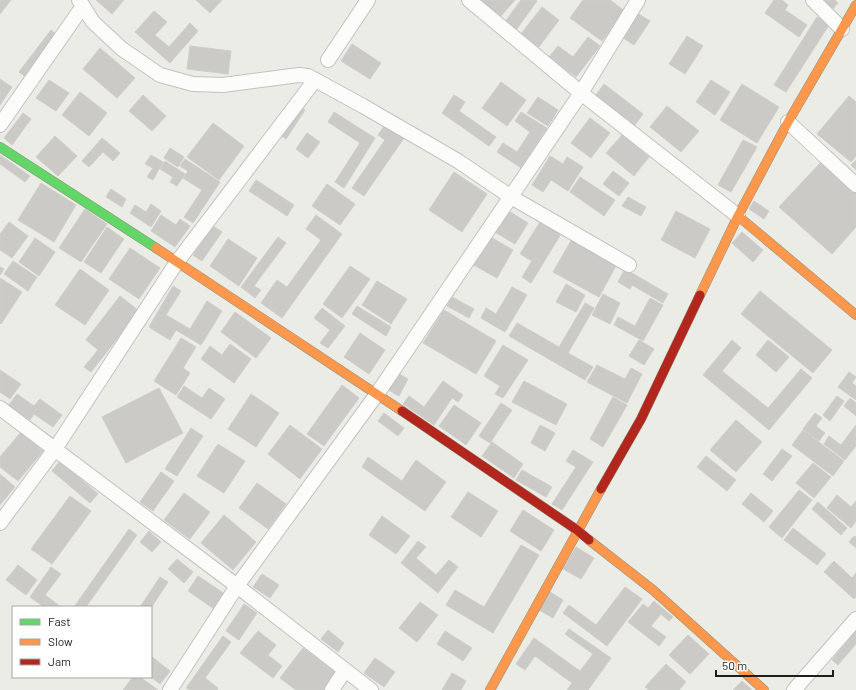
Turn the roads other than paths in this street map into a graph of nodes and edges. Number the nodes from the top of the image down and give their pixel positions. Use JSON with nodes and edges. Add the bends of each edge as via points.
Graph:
{"nodes":[{"id":1,"x":368,"y":0,"type":"edge"},
{"id":2,"x":469,"y":0,"type":"edge"},
{"id":3,"x":638,"y":0,"type":"edge"},
{"id":4,"x":813,"y":0,"type":"edge"},
{"id":5,"x":81,"y":3,"type":"edge"},
{"id":6,"x":856,"y":5,"type":"edge"},
{"id":7,"x":842,"y":29,"type":"junction"},
{"id":8,"x":328,"y":60,"type":"dead end"},
{"id":9,"x":315,"y":80,"type":"junction"},
{"id":10,"x":581,"y":93,"type":"junction"},
{"id":11,"x":788,"y":122,"type":"junction"},
{"id":12,"x":0,"y":125,"type":"edge"},
{"id":13,"x":0,"y":148,"type":"edge"},
{"id":14,"x":856,"y":186,"type":"edge"},
{"id":15,"x":511,"y":197,"type":"junction"},
{"id":16,"x":738,"y":216,"type":"junction"},
{"id":17,"x":177,"y":262,"type":"junction"},
{"id":18,"x":629,"y":266,"type":"dead end"},
{"id":19,"x":856,"y":315,"type":"edge"},
{"id":20,"x":376,"y":394,"type":"junction"},
{"id":21,"x":0,"y":408,"type":"edge"},
{"id":22,"x":55,"y":449,"type":"junction"},
{"id":23,"x":0,"y":523,"type":"edge"},
{"id":24,"x":577,"y":530,"type":"junction"},
{"id":25,"x":237,"y":586,"type":"junction"},
{"id":26,"x":856,"y":619,"type":"edge"},
{"id":27,"x":345,"y":670,"type":"junction"},
{"id":28,"x":170,"y":690,"type":"edge"},
{"id":29,"x":332,"y":690,"type":"edge"},
{"id":30,"x":371,"y":690,"type":"edge"},
{"id":31,"x":490,"y":690,"type":"edge"},
{"id":32,"x":764,"y":690,"type":"edge"},
{"id":33,"x":794,"y":690,"type":"edge"}],
"edges":[{"from":1,"to":8,"type":"street"},
{"from":2,"to":10,"type":"street"},
{"from":3,"to":10,"type":"street"},
{"from":4,"to":7,"type":"street"},
{"from":5,"to":9,"type":"street","via":[[94,22],[122,49],[160,76],[193,84],[223,85],[300,75]]},
{"from":5,"to":12,"type":"street"},
{"from":6,"to":7,"type":"street"},
{"from":7,"to":11,"type":"street"},
{"from":9,"to":15,"type":"street","via":[[458,161]]},
{"from":9,"to":17,"type":"street"},
{"from":10,"to":15,"type":"street"},
{"from":10,"to":16,"type":"street"},
{"from":11,"to":14,"type":"street"},
{"from":11,"to":16,"type":"street"},
{"from":13,"to":17,"type":"street"},
{"from":15,"to":18,"type":"street"},
{"from":15,"to":20,"type":"street"},
{"from":16,"to":19,"type":"street"},
{"from":16,"to":24,"type":"street","via":[[641,419]]},
{"from":17,"to":20,"type":"street"},
{"from":17,"to":22,"type":"street"},
{"from":20,"to":24,"type":"street"},
{"from":20,"to":25,"type":"street"},
{"from":21,"to":22,"type":"street"},
{"from":22,"to":23,"type":"street"},
{"from":22,"to":25,"type":"street"},
{"from":24,"to":31,"type":"street"},
{"from":24,"to":32,"type":"street","via":[[653,590]]},
{"from":25,"to":27,"type":"street"},
{"from":25,"to":28,"type":"street"},
{"from":26,"to":33,"type":"street"},
{"from":27,"to":29,"type":"street"},
{"from":27,"to":30,"type":"street"}]}
